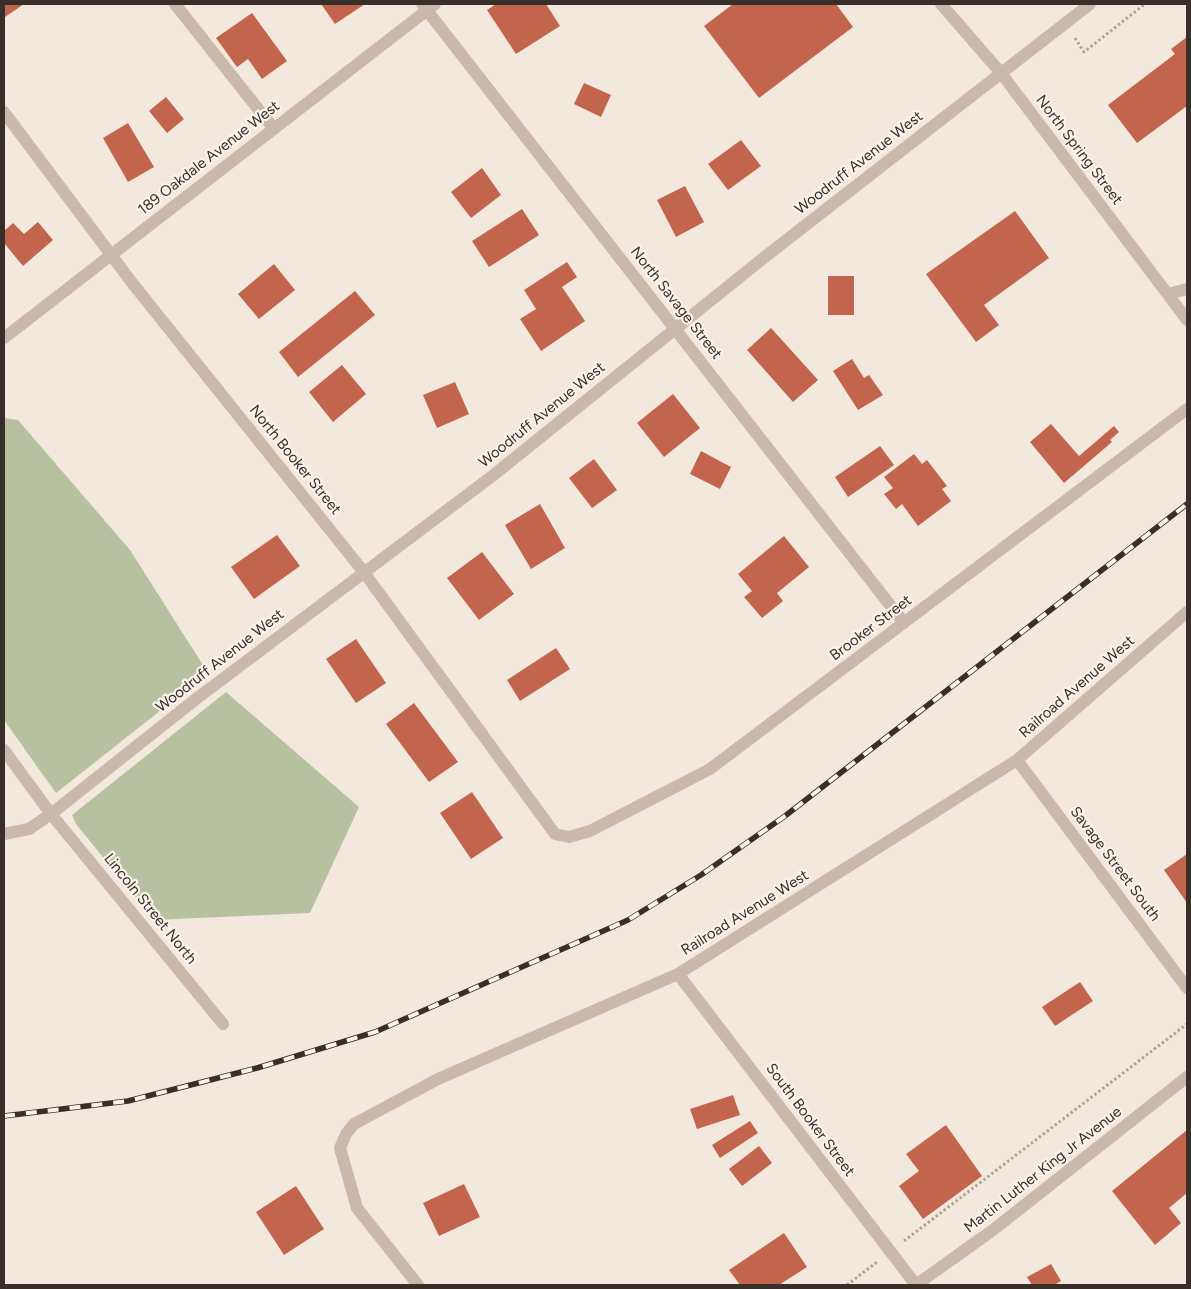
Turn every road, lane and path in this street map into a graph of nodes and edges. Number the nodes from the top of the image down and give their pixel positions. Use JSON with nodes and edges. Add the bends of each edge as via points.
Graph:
{"nodes":[{"id":1,"x":175,"y":4,"type":"edge"},
{"id":2,"x":941,"y":4,"type":"edge"},
{"id":3,"x":1090,"y":4,"type":"edge"},
{"id":4,"x":1145,"y":4,"type":"edge"},
{"id":5,"x":428,"y":6,"type":"edge"},
{"id":6,"x":1065,"y":23,"type":"junction"},
{"id":7,"x":1001,"y":74,"type":"junction"},
{"id":8,"x":4,"y":112,"type":"edge"},
{"id":9,"x":274,"y":129,"type":"junction"},
{"id":10,"x":112,"y":254,"type":"junction"},
{"id":11,"x":1187,"y":289,"type":"edge"},
{"id":12,"x":1168,"y":294,"type":"junction"},
{"id":13,"x":1187,"y":320,"type":"edge"},
{"id":14,"x":676,"y":328,"type":"junction"},
{"id":15,"x":4,"y":338,"type":"edge"},
{"id":16,"x":1187,"y":409,"type":"edge"},
{"id":17,"x":363,"y":571,"type":"junction"},
{"id":18,"x":1187,"y":612,"type":"edge"},
{"id":19,"x":904,"y":623,"type":"junction"},
{"id":20,"x":4,"y":750,"type":"edge"},
{"id":21,"x":1017,"y":760,"type":"junction"},
{"id":22,"x":51,"y":814,"type":"junction"},
{"id":23,"x":4,"y":834,"type":"edge"},
{"id":24,"x":555,"y":834,"type":"joint"},
{"id":25,"x":678,"y":974,"type":"junction"},
{"id":26,"x":1187,"y":988,"type":"edge"},
{"id":27,"x":223,"y":1024,"type":"dead end"},
{"id":28,"x":1187,"y":1024,"type":"edge"},
{"id":29,"x":1187,"y":1077,"type":"edge"},
{"id":30,"x":890,"y":1251,"type":"junction"},
{"id":31,"x":418,"y":1285,"type":"edge"},
{"id":32,"x":847,"y":1285,"type":"edge"},
{"id":33,"x":916,"y":1285,"type":"edge"}],
"edges":[{"from":1,"to":9,"type":"street"},
{"from":2,"to":7,"type":"street","name":"North Spring Street"},
{"from":3,"to":6,"type":"street","name":"Woodruff Avenue West"},
{"from":4,"to":6,"type":"path","via":[[1084,52]]},
{"from":5,"to":9,"type":"street","name":"189 Oakdale Avenue West"},
{"from":5,"to":14,"type":"street","name":"North Savage Street"},
{"from":6,"to":7,"type":"street","name":"Woodruff Avenue West"},
{"from":7,"to":12,"type":"street","name":"North Spring Street"},
{"from":7,"to":14,"type":"street","name":"Woodruff Avenue West"},
{"from":8,"to":10,"type":"street","name":"North Booker Street"},
{"from":9,"to":10,"type":"street","name":"189 Oakdale Avenue West"},
{"from":10,"to":15,"type":"street","name":"189 Oakdale Avenue West"},
{"from":10,"to":17,"type":"street","name":"North Booker Street"},
{"from":11,"to":12,"type":"street"},
{"from":12,"to":13,"type":"street","name":"North Spring Street"},
{"from":14,"to":17,"type":"street","name":"Woodruff Avenue West","via":[[491,477]]},
{"from":14,"to":19,"type":"street","name":"North Savage Street"},
{"from":16,"to":19,"type":"street","name":"Brooker Street"},
{"from":17,"to":22,"type":"street","name":"Woodruff Avenue West"},
{"from":17,"to":24,"type":"street","name":"North Booker Street"},
{"from":18,"to":21,"type":"street","name":"Railroad Avenue West"},
{"from":19,"to":24,"type":"street","name":"Brooker Street","via":[[710,769],[590,831],[569,837]]},
{"from":20,"to":22,"type":"street","name":"Lincoln Street North"},
{"from":21,"to":25,"type":"street","name":"Railroad Avenue West"},
{"from":21,"to":26,"type":"street","name":"Savage Street South"},
{"from":22,"to":23,"type":"street","name":"Woodruff Avenue West","via":[[28,829]]},
{"from":22,"to":27,"type":"street","name":"Lincoln Street North"},
{"from":25,"to":30,"type":"street","name":"South Booker Street"},
{"from":25,"to":31,"type":"street","name":"Railroad Avenue West","via":[[438,1079],[354,1124],[340,1148],[357,1208]]},
{"from":28,"to":30,"type":"path"},
{"from":29,"to":33,"type":"street","name":"Martin Luther King Jr Avenue","via":[[993,1230]]},
{"from":30,"to":32,"type":"path"},
{"from":30,"to":33,"type":"street","name":"South Booker Street"}]}
